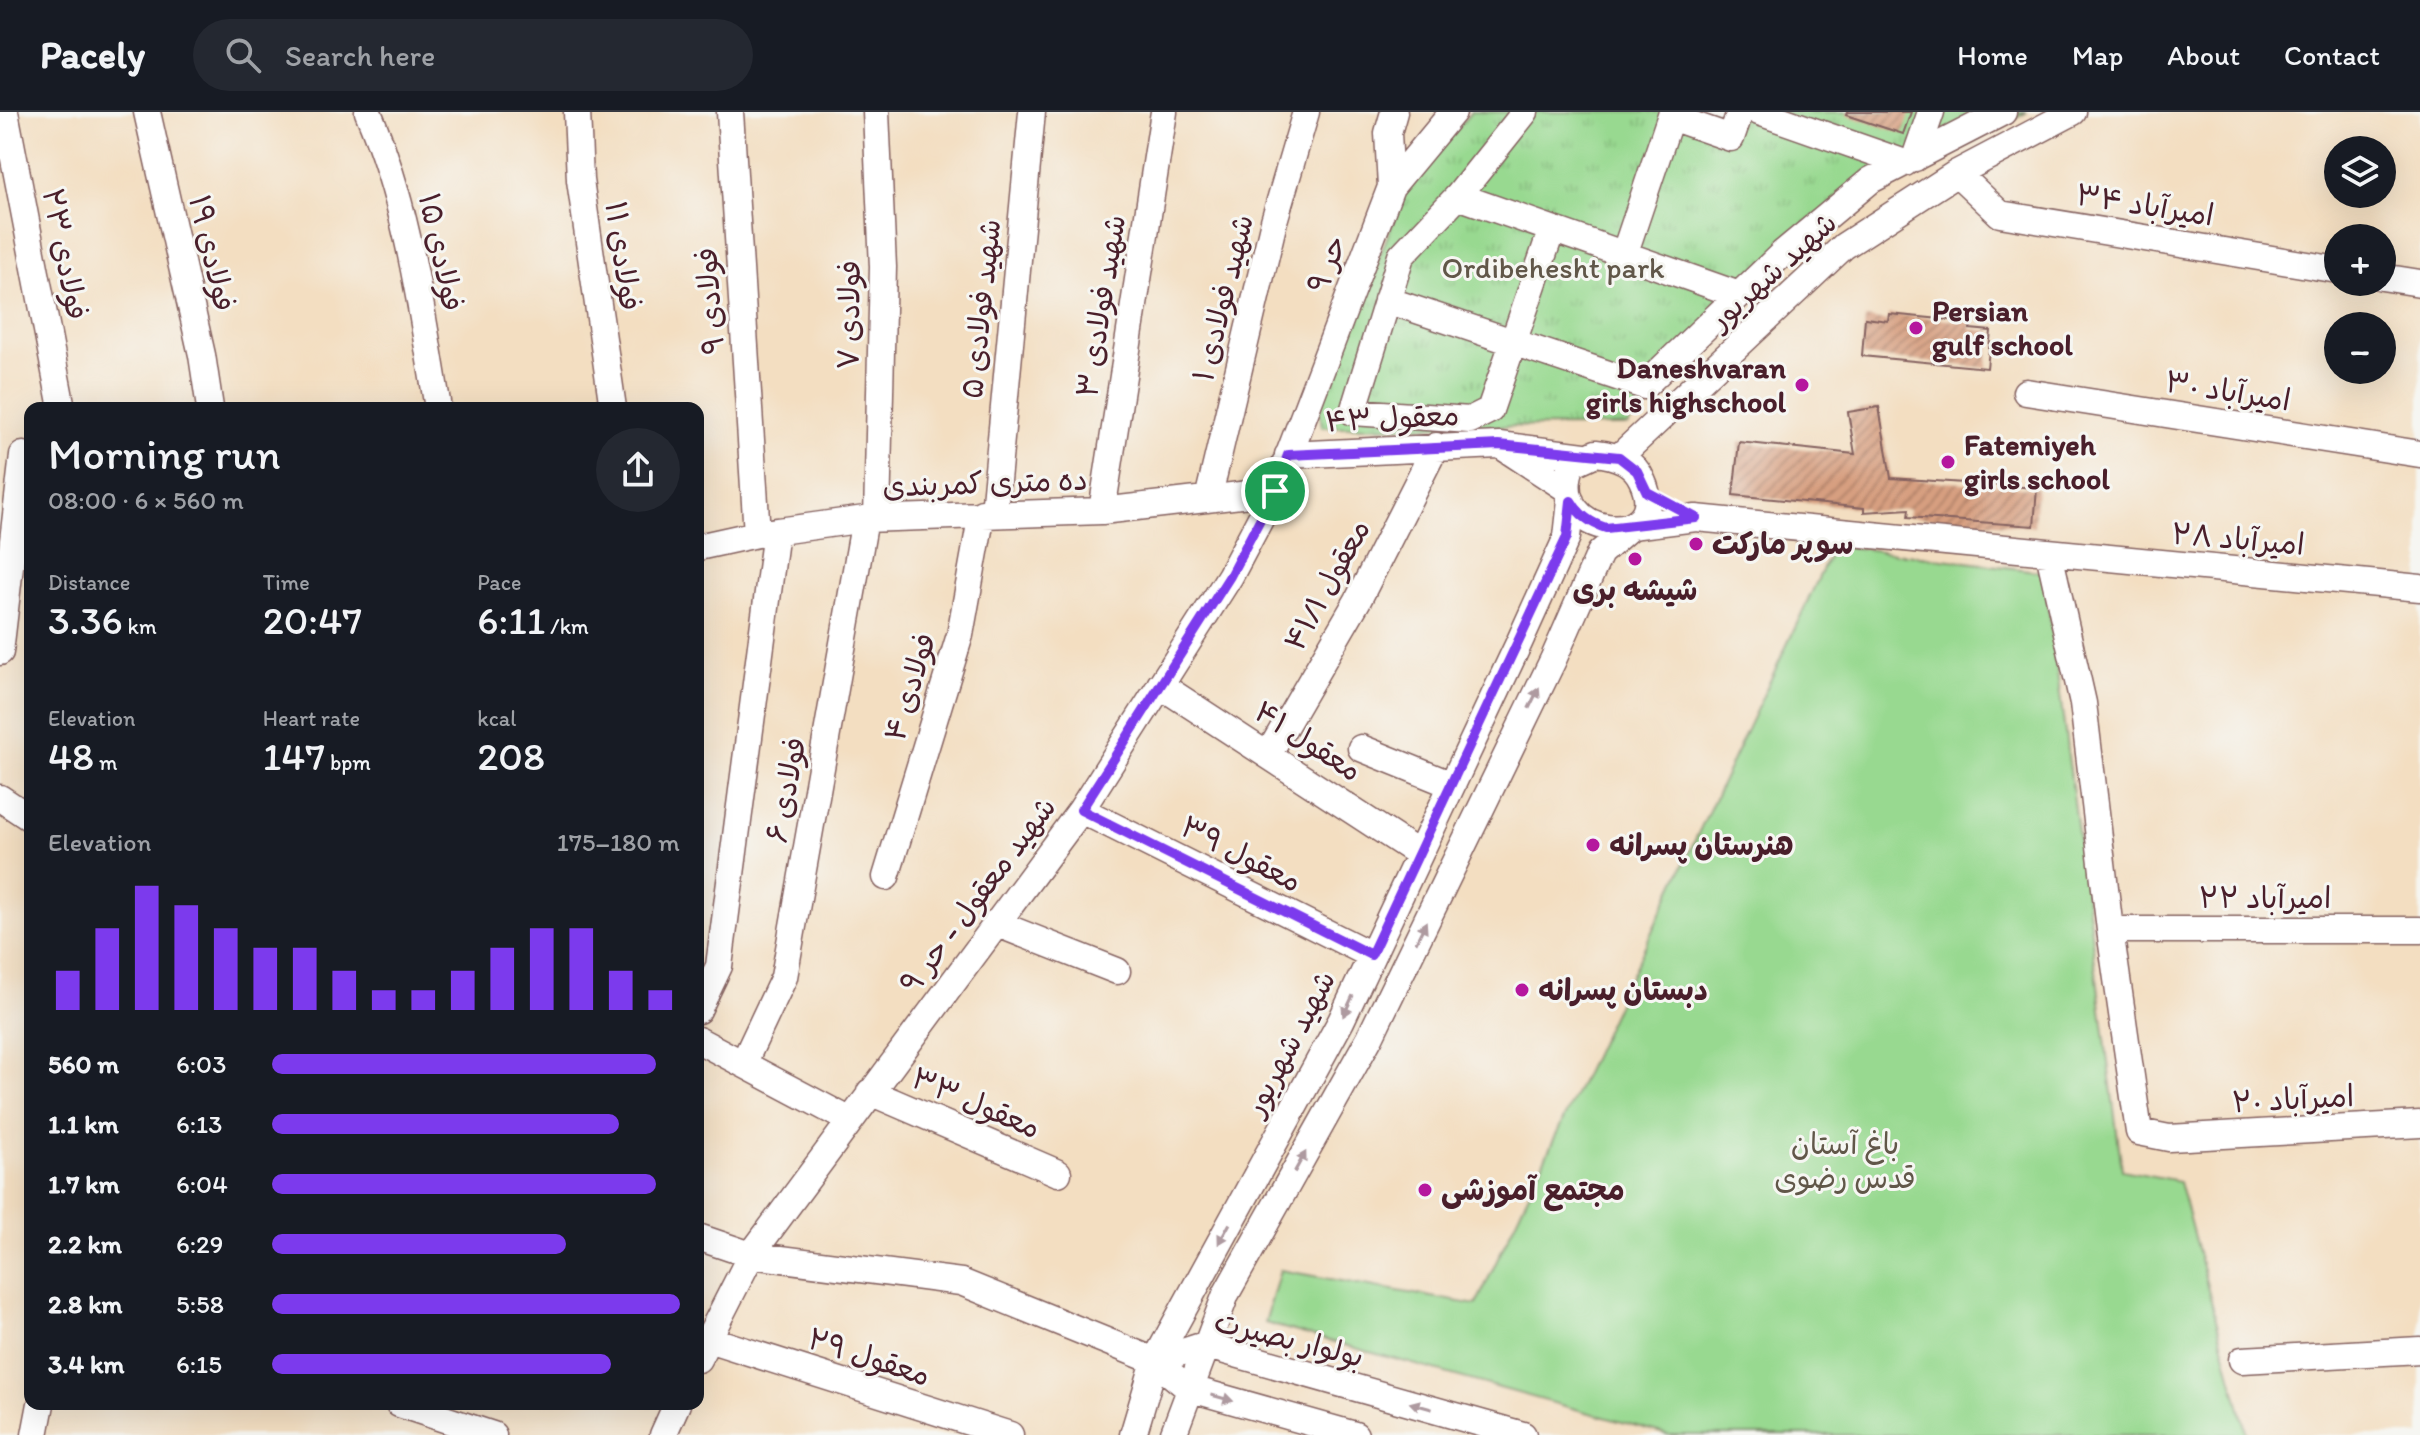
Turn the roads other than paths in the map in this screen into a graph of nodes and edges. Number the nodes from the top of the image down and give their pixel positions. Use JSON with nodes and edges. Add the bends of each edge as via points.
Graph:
{"nodes":[{"id":1,"x":5,"y":112,"type":"edge"},
{"id":2,"x":147,"y":112,"type":"edge"},
{"id":3,"x":368,"y":112,"type":"edge"},
{"id":4,"x":577,"y":112,"type":"edge"},
{"id":5,"x":730,"y":112,"type":"edge"},
{"id":6,"x":876,"y":112,"type":"edge"},
{"id":7,"x":1032,"y":112,"type":"edge"},
{"id":8,"x":1164,"y":112,"type":"edge"},
{"id":9,"x":1306,"y":112,"type":"edge"},
{"id":10,"x":1394,"y":112,"type":"edge"},
{"id":11,"x":1453,"y":112,"type":"edge"},
{"id":12,"x":1525,"y":112,"type":"edge"},
{"id":13,"x":1740,"y":112,"type":"edge"},
{"id":14,"x":1759,"y":112,"type":"edge"},
{"id":15,"x":1931,"y":112,"type":"edge"},
{"id":16,"x":2003,"y":112,"type":"edge"},
{"id":17,"x":2073,"y":112,"type":"edge"},
{"id":18,"x":1671,"y":114,"type":"edge"},
{"id":19,"x":1910,"y":160,"type":"junction"},
{"id":20,"x":1957,"y":173,"type":"junction"},
{"id":21,"x":1391,"y":187,"type":"junction"},
{"id":22,"x":1458,"y":196,"type":"junction"},
{"id":23,"x":1552,"y":229,"type":"junction"},
{"id":24,"x":1624,"y":255,"type":"junction"},
{"id":25,"x":2324,"y":268,"type":"edge"},
{"id":26,"x":2396,"y":279,"type":"edge"},
{"id":27,"x":2420,"y":283,"type":"edge"},
{"id":28,"x":1739,"y":295,"type":"junction"},
{"id":29,"x":1387,"y":300,"type":"junction"},
{"id":30,"x":1513,"y":342,"type":"junction"},
{"id":31,"x":2026,"y":392,"type":"dead end"},
{"id":32,"x":61,"y":402,"type":"edge"},
{"id":33,"x":209,"y":402,"type":"edge"},
{"id":34,"x":437,"y":402,"type":"edge"},
{"id":35,"x":612,"y":402,"type":"edge"},
{"id":36,"x":1499,"y":445,"type":"junction"},
{"id":37,"x":1436,"y":446,"type":"junction"},
{"id":38,"x":18,"y":454,"type":"edge"},
{"id":39,"x":2420,"y":454,"type":"edge"},
{"id":40,"x":1288,"y":455,"type":"junction"},
{"id":41,"x":1584,"y":456,"type":"junction"},
{"id":42,"x":1619,"y":457,"type":"junction"},
{"id":43,"x":1275,"y":491,"type":"junction"},
{"id":44,"x":1647,"y":492,"type":"junction"},
{"id":45,"x":1569,"y":495,"type":"junction"},
{"id":46,"x":1208,"y":499,"type":"junction"},
{"id":47,"x":1102,"y":511,"type":"junction"},
{"id":48,"x":988,"y":513,"type":"junction"},
{"id":49,"x":1696,"y":518,"type":"junction"},
{"id":50,"x":871,"y":519,"type":"junction"},
{"id":51,"x":1631,"y":526,"type":"junction"},
{"id":52,"x":766,"y":533,"type":"junction"},
{"id":53,"x":704,"y":546,"type":"edge"},
{"id":54,"x":2049,"y":553,"type":"junction"},
{"id":55,"x":2420,"y":588,"type":"edge"},
{"id":56,"x":0,"y":652,"type":"edge"},
{"id":57,"x":1160,"y":685,"type":"junction"},
{"id":58,"x":1361,"y":748,"type":"dead end"},
{"id":59,"x":1269,"y":753,"type":"junction"},
{"id":60,"x":1452,"y":785,"type":"junction"},
{"id":61,"x":0,"y":798,"type":"edge"},
{"id":62,"x":1081,"y":810,"type":"junction"},
{"id":63,"x":24,"y":814,"type":"edge"},
{"id":64,"x":1419,"y":854,"type":"junction"},
{"id":65,"x":886,"y":877,"type":"dead end"},
{"id":66,"x":995,"y":923,"type":"junction"},
{"id":67,"x":2110,"y":930,"type":"junction"},
{"id":68,"x":2420,"y":930,"type":"edge"},
{"id":69,"x":1371,"y":955,"type":"junction"},
{"id":70,"x":1117,"y":971,"type":"dead end"},
{"id":71,"x":704,"y":997,"type":"edge"},
{"id":72,"x":704,"y":1043,"type":"edge"},
{"id":73,"x":743,"y":1064,"type":"junction"},
{"id":74,"x":870,"y":1092,"type":"junction"},
{"id":75,"x":849,"y":1120,"type":"junction"},
{"id":76,"x":2420,"y":1124,"type":"edge"},
{"id":77,"x":1058,"y":1173,"type":"dead end"},
{"id":78,"x":704,"y":1239,"type":"edge"},
{"id":79,"x":751,"y":1255,"type":"junction"},
{"id":80,"x":1204,"y":1345,"type":"junction"},
{"id":81,"x":704,"y":1347,"type":"edge"},
{"id":82,"x":704,"y":1349,"type":"edge"},
{"id":83,"x":2420,"y":1350,"type":"edge"},
{"id":84,"x":2242,"y":1360,"type":"dead end"},
{"id":85,"x":1155,"y":1361,"type":"junction"},
{"id":86,"x":1188,"y":1388,"type":"junction"},
{"id":87,"x":40,"y":1410,"type":"edge"},
{"id":88,"x":417,"y":1410,"type":"edge"},
{"id":89,"x":674,"y":1410,"type":"edge"},
{"id":90,"x":35,"y":1435,"type":"edge"},
{"id":91,"x":493,"y":1435,"type":"edge"},
{"id":92,"x":663,"y":1435,"type":"edge"},
{"id":93,"x":1010,"y":1435,"type":"edge"},
{"id":94,"x":1133,"y":1435,"type":"edge"},
{"id":95,"x":1173,"y":1435,"type":"edge"},
{"id":96,"x":1355,"y":1435,"type":"edge"},
{"id":97,"x":1523,"y":1435,"type":"edge"}],
"edges":[{"from":1,"to":32,"type":"street","name":"فولادی ۲۳"},
{"from":2,"to":33,"type":"street","name":"فولادی ۱۹"},
{"from":3,"to":34,"type":"street","name":"فولادی ۱۵","via":[[386,155],[414,268]]},
{"from":4,"to":35,"type":"street","name":"فولادی ۱۱","via":[[580,180]]},
{"from":5,"to":52,"type":"street","name":"فولادی ۹"},
{"from":6,"to":50,"type":"street","name":"فولادی ۷","via":[[883,267]]},
{"from":7,"to":48,"type":"street","name":"شهید فولادی ۵"},
{"from":8,"to":47,"type":"street","name":"شهید فولادی ۳"},
{"from":9,"to":46,"type":"street","name":"شهید فولادی ۱","via":[[1274,221]]},
{"from":10,"to":21,"type":"street","via":[[1388,133]]},
{"from":11,"to":21,"type":"street","name":"حر ۹"},
{"from":12,"to":22,"type":"street"},
{"from":13,"to":18,"type":"street","via":[[1731,138]]},
{"from":14,"to":19,"type":"street"},
{"from":15,"to":19,"type":"street"},
{"from":16,"to":19,"type":"street"},
{"from":17,"to":20,"type":"street","name":"شهید شهریور"},
{"from":18,"to":24,"type":"street"},
{"from":19,"to":28,"type":"street","via":[[1871,180]]},
{"from":20,"to":25,"type":"street","name":"امیرآباد ۳۴","via":[[2000,214]]},
{"from":20,"to":42,"type":"street","name":"شهید شهریور","via":[[1844,246]]},
{"from":21,"to":40,"type":"street","name":"حر ۹"},
{"from":22,"to":23,"type":"street"},
{"from":22,"to":29,"type":"street","via":[[1401,256]]},
{"from":23,"to":24,"type":"street"},
{"from":23,"to":30,"type":"street"},
{"from":24,"to":28,"type":"street"},
{"from":26,"to":27,"type":"street"},
{"from":28,"to":30,"type":"street","via":[[1644,386]]},
{"from":29,"to":30,"type":"street"},
{"from":29,"to":30,"type":"street","via":[[1353,412],[1470,420],[1490,410]]},
{"from":31,"to":39,"type":"street","name":"امیرآباد ۳۰"},
{"from":36,"to":37,"type":"street","name":"معقول ۴۳"},
{"from":36,"to":41,"type":"street","name":"معقول ۴۳"},
{"from":36,"to":45,"type":"street","name":"معقول ۴۳"},
{"from":37,"to":40,"type":"street","name":"معقول ۴۳"},
{"from":37,"to":59,"type":"street","name":"معقول ۴۱/۱","via":[[1358,600]]},
{"from":38,"to":56,"type":"street"},
{"from":40,"to":43,"type":"street","name":"شهید معقول - حر ۹"},
{"from":41,"to":42,"type":"street"},
{"from":41,"to":45,"type":"street","via":[[1572,464]]},
{"from":42,"to":44,"type":"street","via":[[1637,471]]},
{"from":43,"to":46,"type":"street","name":"ده متری کمربندی"},
{"from":43,"to":57,"type":"street","name":"شهید معقول - حر ۹","via":[[1230,576]]},
{"from":44,"to":49,"type":"street"},
{"from":44,"to":51,"type":"street","via":[[1642,518]]},
{"from":45,"to":51,"type":"street","via":[[1577,511],[1594,525]]},
{"from":45,"to":60,"type":"street","name":"شهید شهریور","via":[[1567,537]]},
{"from":46,"to":47,"type":"street","name":"ده متری کمربندی"},
{"from":47,"to":48,"type":"street","name":"ده متری کمربندی"},
{"from":48,"to":50,"type":"street","name":"ده متری کمربندی"},
{"from":48,"to":65,"type":"street","name":"فولادی ۴","via":[[960,635]]},
{"from":49,"to":51,"type":"street"},
{"from":49,"to":54,"type":"street","name":"امیرآباد ۲۸"},
{"from":50,"to":52,"type":"street","name":"ده متری کمربندی"},
{"from":50,"to":73,"type":"street","name":"فولادی ۶","via":[[784,977]]},
{"from":80,"to":51,"type":"street","one_way":true,"via":[[1226,1294],[1370,1037],[1600,553]]},
{"from":52,"to":53,"type":"street","name":"ده متری کمربندی"},
{"from":52,"to":71,"type":"street","name":"فولادی ۹","via":[[719,966]]},
{"from":54,"to":55,"type":"street","name":"امیرآباد ۲۸"},
{"from":54,"to":67,"type":"street","via":[[2083,703]]},
{"from":57,"to":59,"type":"street","name":"معقول ۴۱"},
{"from":57,"to":62,"type":"street","name":"شهید معقول - حر ۹"},
{"from":58,"to":60,"type":"street"},
{"from":59,"to":64,"type":"street","name":"معقول ۴۱"},
{"from":60,"to":64,"type":"street","name":"شهید شهریور"},
{"from":61,"to":63,"type":"street"},
{"from":62,"to":66,"type":"street","name":"شهید معقول - حر ۹"},
{"from":62,"to":69,"type":"street","name":"معقول ۳۹"},
{"from":64,"to":69,"type":"street","name":"شهید شهریور"},
{"from":66,"to":70,"type":"street"},
{"from":66,"to":74,"type":"street","name":"شهید معقول - حر ۹"},
{"from":67,"to":68,"type":"street","name":"امیرآباد ۲۲"},
{"from":67,"to":76,"type":"street","name":"امیرآباد ۲۰","via":[[2139,1132],[2169,1138]]},
{"from":69,"to":85,"type":"street","name":"شهید شهریور","one_way":true,"via":[[1341,1021]]},
{"from":72,"to":73,"type":"street"},
{"from":73,"to":75,"type":"street"},
{"from":74,"to":75,"type":"street","name":"شهید معقول - حر ۹"},
{"from":74,"to":77,"type":"street","name":"معقول ۳۳"},
{"from":75,"to":79,"type":"street","name":"شهید معقول - حر ۹"},
{"from":78,"to":79,"type":"street"},
{"from":79,"to":81,"type":"street","name":"شهید معقول - حر ۹"},
{"from":79,"to":85,"type":"street","via":[[961,1282]]},
{"from":80,"to":85,"type":"street","name":"بولوار بصیرت"},
{"from":80,"to":86,"type":"street"},
{"from":97,"to":80,"type":"street","name":"بولوار بصیرت","one_way":true},
{"from":82,"to":93,"type":"street","name":"معقول ۲۹"},
{"from":83,"to":84,"type":"street"},
{"from":85,"to":86,"type":"street"},
{"from":85,"to":94,"type":"street","name":"شهید شهریور"},
{"from":86,"to":95,"type":"street"},
{"from":86,"to":96,"type":"street","one_way":true},
{"from":87,"to":90,"type":"street"},
{"from":88,"to":91,"type":"street"},
{"from":89,"to":92,"type":"street"}]}
